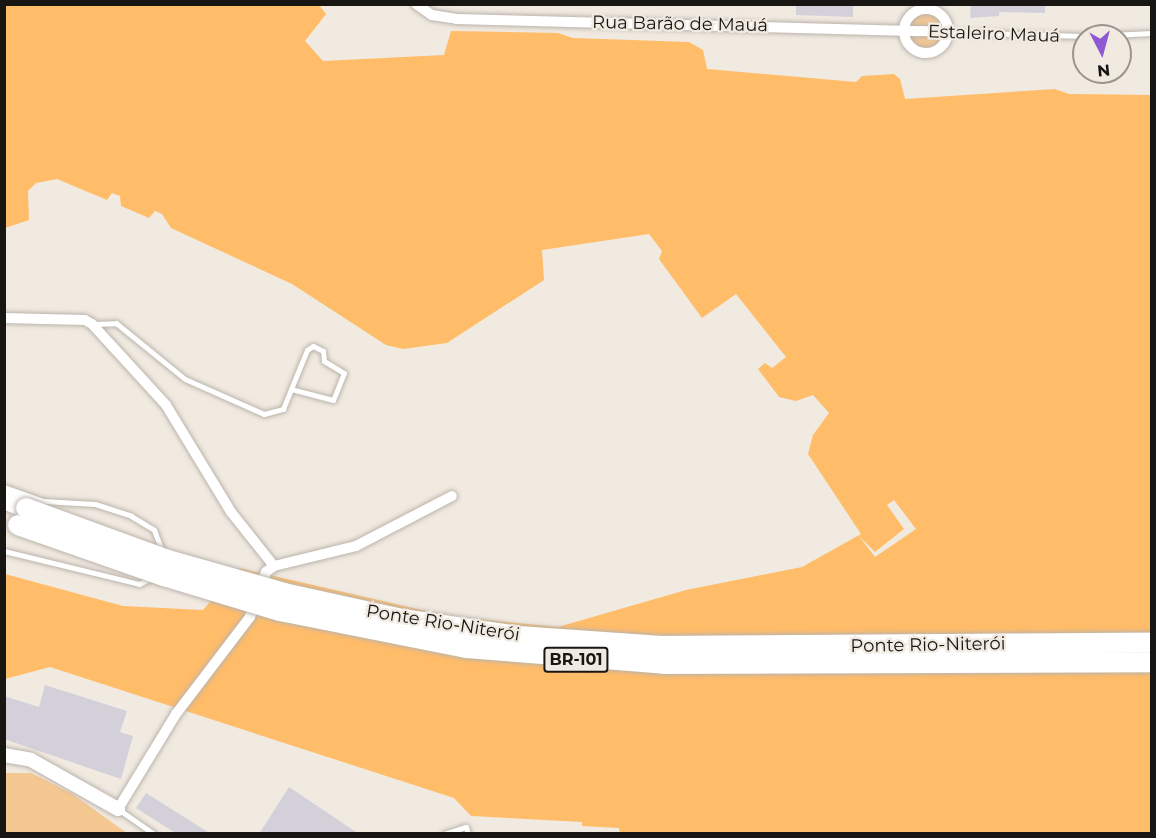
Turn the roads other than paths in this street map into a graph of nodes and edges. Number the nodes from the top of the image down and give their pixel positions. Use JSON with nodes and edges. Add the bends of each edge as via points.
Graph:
{"nodes":[{"id":1,"x":416,"y":4,"type":"edge"},
{"id":2,"x":903,"y":31,"type":"junction"},
{"id":3,"x":948,"y":32,"type":"junction"},
{"id":4,"x":1152,"y":33,"type":"edge"},
{"id":5,"x":1132,"y":34,"type":"edge"},
{"id":6,"x":1072,"y":36,"type":"edge"},
{"id":7,"x":4,"y":318,"type":"edge"},
{"id":8,"x":92,"y":324,"type":"junction"},
{"id":9,"x":291,"y":389,"type":"junction"},
{"id":10,"x":4,"y":487,"type":"edge"},
{"id":11,"x":452,"y":496,"type":"dead end"},
{"id":12,"x":4,"y":499,"type":"edge"},
{"id":13,"x":16,"y":517,"type":"edge"},
{"id":14,"x":4,"y":551,"type":"edge"},
{"id":15,"x":270,"y":569,"type":"junction"},
{"id":16,"x":1152,"y":643,"type":"edge"},
{"id":17,"x":1152,"y":662,"type":"edge"},
{"id":18,"x":4,"y":755,"type":"edge"},
{"id":19,"x":118,"y":809,"type":"junction"},
{"id":20,"x":154,"y":834,"type":"edge"},
{"id":21,"x":444,"y":834,"type":"edge"},
{"id":22,"x":468,"y":834,"type":"edge"}],
"edges":[{"from":1,"to":2,"type":"street","name":"Rua Barão de Mauá","via":[[432,15],[457,19]]},
{"from":2,"to":3,"type":"street","name":"Estaleiro Mauá"},
{"from":2,"to":3,"type":"street","via":[[908,45],[929,53],[942,46]]},
{"from":2,"to":3,"type":"street","via":[[912,13],[926,9],[939,13]]},
{"from":3,"to":6,"type":"lane","name":"Estaleiro Mauá"},
{"from":4,"to":5,"type":"lane"},
{"from":7,"to":8,"type":"street"},
{"from":8,"to":9,"type":"lane","via":[[116,323],[185,379],[264,414],[283,409]]},
{"from":8,"to":15,"type":"street","via":[[166,405]]},
{"from":9,"to":9,"type":"lane","via":[[313,346],[319,347],[324,361],[344,373],[333,400]]},
{"from":10,"to":14,"type":"lane","via":[[43,501],[94,504],[131,516],[154,530],[163,561],[154,577],[139,584]]},
{"from":11,"to":15,"type":"street","via":[[356,546]]},
{"from":12,"to":13,"type":"highway","name":"Ponte Rio-Niterói","number":"BR-101"},
{"from":13,"to":16,"type":"highway","name":"Ponte Rio-Niterói","number":"BR-101","bridge":true,"via":[[275,591],[402,619],[519,636],[663,646]]},
{"from":13,"to":17,"type":"highway","name":"Ponte Rio-Niterói","number":"BR-101","bridge":true,"via":[[164,576],[280,611],[487,650],[664,664]]},
{"from":15,"to":19,"type":"street","bridge":true,"via":[[250,617],[176,714]]},
{"from":18,"to":19,"type":"street","via":[[31,760]]},
{"from":19,"to":20,"type":"lane"},
{"from":21,"to":22,"type":"lane","via":[[466,827]]}]}
